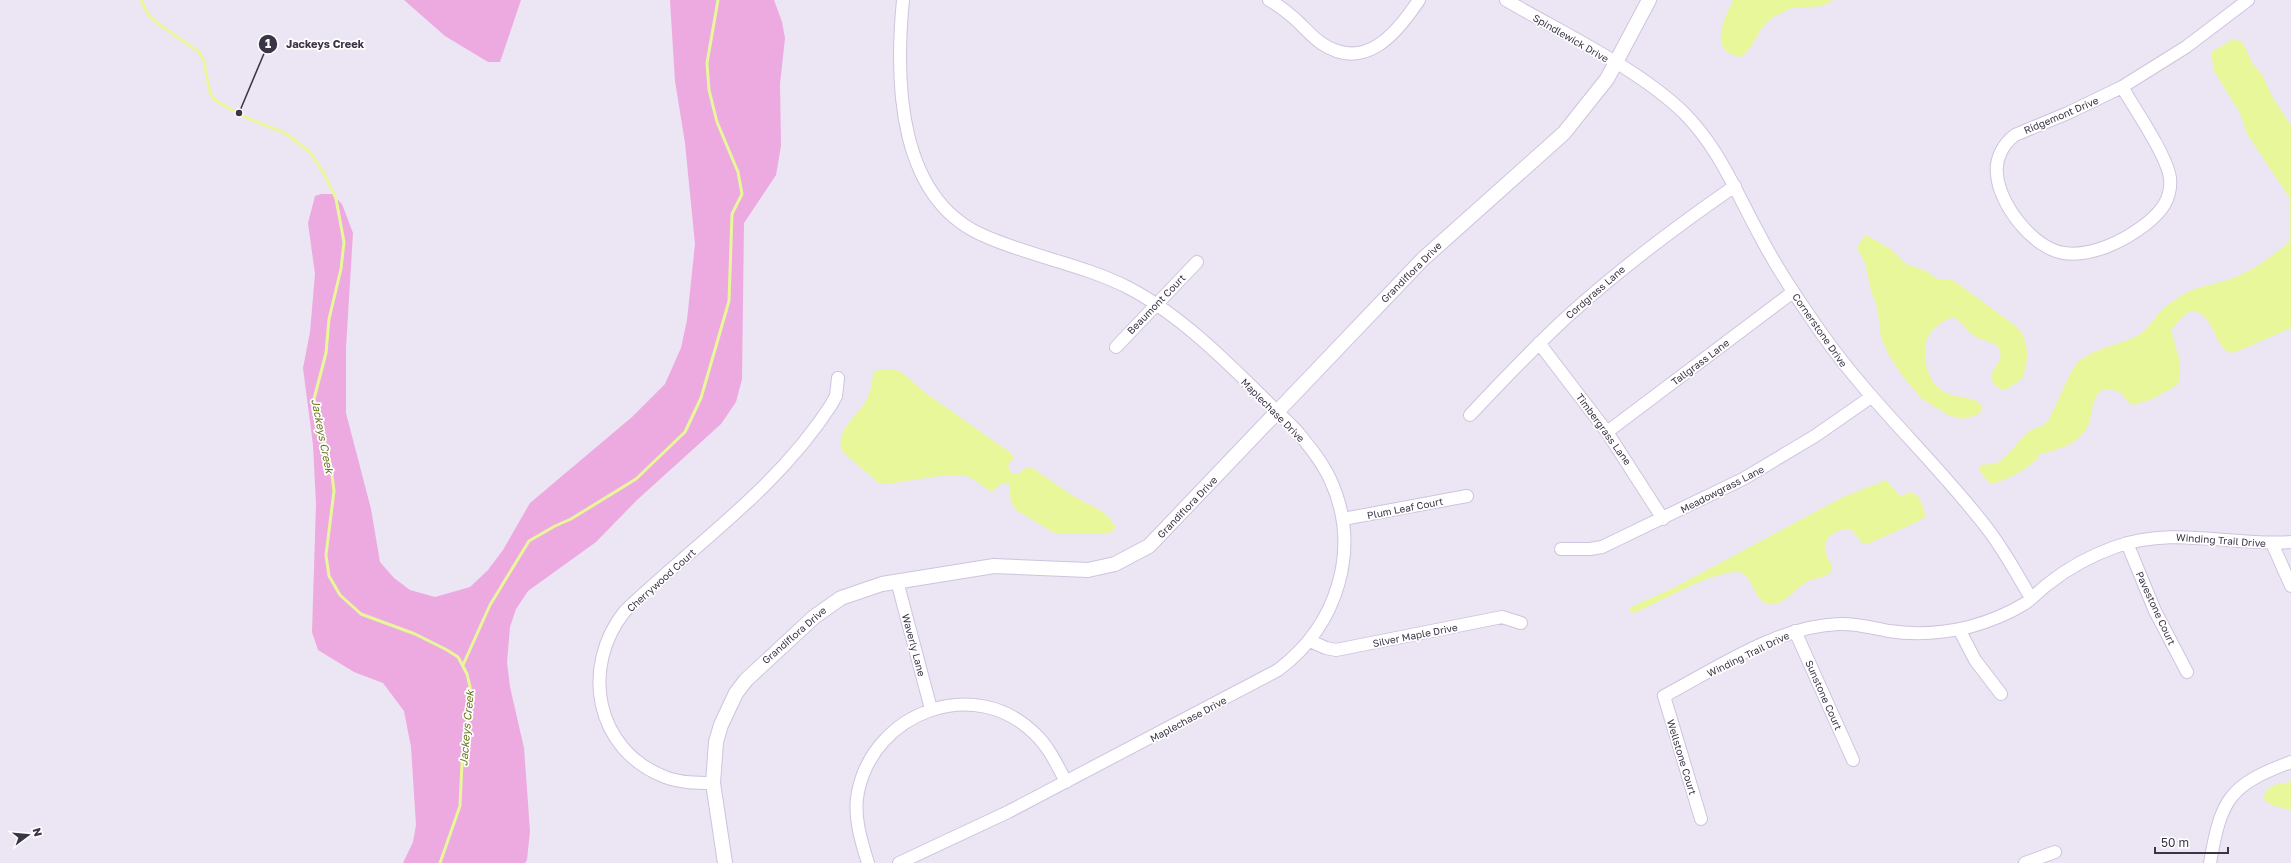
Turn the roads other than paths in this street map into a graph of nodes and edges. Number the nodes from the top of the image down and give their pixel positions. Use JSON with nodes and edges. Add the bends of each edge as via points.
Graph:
{"nodes":[{"id":1,"x":903,"y":0,"type":"edge"},
{"id":2,"x":1269,"y":0,"type":"edge"},
{"id":3,"x":1419,"y":0,"type":"edge"},
{"id":4,"x":1506,"y":0,"type":"edge"},
{"id":5,"x":1649,"y":0,"type":"edge"},
{"id":6,"x":2248,"y":0,"type":"edge"},
{"id":7,"x":1616,"y":63,"type":"junction"},
{"id":8,"x":2122,"y":87,"type":"junction"},
{"id":9,"x":1735,"y":186,"type":"junction"},
{"id":10,"x":1197,"y":262,"type":"dead end"},
{"id":11,"x":1793,"y":292,"type":"junction"},
{"id":12,"x":1157,"y":304,"type":"junction"},
{"id":13,"x":1539,"y":344,"type":"junction"},
{"id":14,"x":1116,"y":347,"type":"dead end"},
{"id":15,"x":838,"y":378,"type":"dead end"},
{"id":16,"x":1871,"y":397,"type":"junction"},
{"id":17,"x":1277,"y":413,"type":"junction"},
{"id":18,"x":1470,"y":415,"type":"dead end"},
{"id":19,"x":1607,"y":432,"type":"junction"},
{"id":20,"x":1468,"y":496,"type":"dead end"},
{"id":21,"x":1343,"y":519,"type":"junction"},
{"id":22,"x":1663,"y":519,"type":"junction"},
{"id":23,"x":2291,"y":542,"type":"edge"},
{"id":24,"x":2127,"y":543,"type":"junction"},
{"id":25,"x":2272,"y":543,"type":"junction"},
{"id":26,"x":1560,"y":549,"type":"dead end"},
{"id":27,"x":897,"y":581,"type":"junction"},
{"id":28,"x":2291,"y":586,"type":"edge"},
{"id":29,"x":2031,"y":598,"type":"junction"},
{"id":30,"x":1522,"y":622,"type":"dead end"},
{"id":31,"x":1959,"y":629,"type":"junction"},
{"id":32,"x":1796,"y":631,"type":"junction"},
{"id":33,"x":1310,"y":642,"type":"junction"},
{"id":34,"x":2187,"y":672,"type":"dead end"},
{"id":35,"x":2001,"y":694,"type":"dead end"},
{"id":36,"x":1664,"y":696,"type":"joint"},
{"id":37,"x":931,"y":709,"type":"junction"},
{"id":38,"x":1853,"y":760,"type":"dead end"},
{"id":39,"x":2291,"y":762,"type":"edge"},
{"id":40,"x":1066,"y":782,"type":"junction"},
{"id":41,"x":713,"y":783,"type":"junction"},
{"id":42,"x":1701,"y":819,"type":"dead end"},
{"id":43,"x":2055,"y":852,"type":"dead end"},
{"id":44,"x":725,"y":863,"type":"edge"},
{"id":45,"x":868,"y":863,"type":"edge"},
{"id":46,"x":899,"y":863,"type":"edge"},
{"id":47,"x":2026,"y":863,"type":"edge"},
{"id":48,"x":2210,"y":863,"type":"edge"}],
"edges":[{"from":1,"to":12,"type":"street","name":"Maplechase Drive","via":[[900,68],[905,120],[919,171],[936,198],[960,223],[986,237],[1097,274]]},
{"from":2,"to":3,"type":"street","via":[[1294,18],[1322,44],[1339,51],[1351,52],[1381,45],[1402,25]]},
{"from":4,"to":7,"type":"street","name":"Spindlewick Drive"},
{"from":5,"to":7,"type":"street","name":"Grandiflora Drive"},
{"from":6,"to":8,"type":"street","name":"Ridgemont Drive","via":[[2181,50]]},
{"from":7,"to":9,"type":"street","name":"Cornerstone Drive","via":[[1655,89],[1684,114],[1710,144]]},
{"from":7,"to":17,"type":"street","name":"Grandiflora Drive","via":[[1593,98],[1564,133],[1423,258]]},
{"from":8,"to":8,"type":"street","name":"Ridgemont Drive","via":[[2168,171],[2170,189],[2165,205],[2142,227],[2107,246],[2075,254],[2048,248],[2024,229],[2002,193],[1996,174],[2000,155],[2008,140],[2015,135]]},
{"from":9,"to":11,"type":"street","name":"Cornerstone Drive","via":[[1758,233]]},
{"from":9,"to":13,"type":"street","name":"Cordgrass Lane","via":[[1646,250],[1595,292]]},
{"from":10,"to":12,"type":"street","name":"Beaumont Court"},
{"from":11,"to":16,"type":"street","name":"Cornerstone Drive","via":[[1845,366]]},
{"from":11,"to":19,"type":"street","name":"Tallgrass Lane"},
{"from":12,"to":14,"type":"street","name":"Beaumont Court"},
{"from":12,"to":17,"type":"street","name":"Maplechase Drive","via":[[1197,337]]},
{"from":13,"to":18,"type":"street","name":"Cordgrass Lane"},
{"from":13,"to":19,"type":"street","name":"Timbergrass Lane"},
{"from":15,"to":41,"type":"street","name":"Cherrywood Court","via":[[836,396],[831,405],[789,462],[756,496],[625,611],[612,628],[602,654],[599,685],[601,702],[605,717],[620,745],[640,764],[665,777],[690,783]]},
{"from":16,"to":22,"type":"street","name":"Meadowgrass Lane","via":[[1768,465]]},
{"from":16,"to":29,"type":"street","name":"Cornerstone Drive","via":[[1983,523]]},
{"from":17,"to":21,"type":"street","name":"Maplechase Drive","via":[[1295,429],[1320,461],[1335,490]]},
{"from":17,"to":27,"type":"street","name":"Grandiflora Drive","via":[[1158,538],[1121,562],[1088,570],[988,567]]},
{"from":19,"to":22,"type":"street","name":"Timbergrass Lane"},
{"from":20,"to":21,"type":"street","name":"Plum Leaf Court"},
{"from":21,"to":33,"type":"street","name":"Maplechase Drive","via":[[1344,555],[1337,590],[1323,622]]},
{"from":22,"to":26,"type":"street","name":"Meadowgrass Lane","via":[[1602,546],[1590,549]]},
{"from":23,"to":25,"type":"street","name":"Winding Trail Drive"},
{"from":24,"to":25,"type":"street","name":"Winding Trail Drive","via":[[2151,537],[2178,536]]},
{"from":24,"to":29,"type":"street","name":"Winding Trail Drive","via":[[2078,564]]},
{"from":24,"to":34,"type":"street","name":"Pavestone Court","via":[[2150,599]]},
{"from":25,"to":28,"type":"street"},
{"from":27,"to":37,"type":"street","name":"Waverly Lane"},
{"from":27,"to":41,"type":"street","name":"Grandiflora Drive","via":[[860,590],[827,606],[771,654],[746,680],[736,693],[721,725],[716,742]]},
{"from":29,"to":31,"type":"street","name":"Winding Trail Drive","via":[[2004,614]]},
{"from":30,"to":33,"type":"street","name":"Silver Maple Drive","via":[[1502,617],[1336,650]]},
{"from":31,"to":32,"type":"street","name":"Winding Trail Drive","via":[[1932,633],[1903,633],[1848,624],[1814,626]]},
{"from":31,"to":35,"type":"street","via":[[1975,660]]},
{"from":32,"to":36,"type":"street","name":"Winding Trail Drive","via":[[1770,641]]},
{"from":32,"to":38,"type":"street","name":"Sunstone Court"},
{"from":33,"to":40,"type":"street","name":"Maplechase Drive","via":[[1278,670]]},
{"from":36,"to":42,"type":"street","name":"Wellstone Court"},
{"from":37,"to":40,"type":"street","via":[[972,705],[998,710],[1011,716],[1035,733],[1046,746]]},
{"from":37,"to":45,"type":"street","via":[[891,732],[873,752],[866,765],[856,806],[861,840]]},
{"from":39,"to":48,"type":"street","via":[[2252,778],[2232,794],[2219,817]]},
{"from":40,"to":46,"type":"street","name":"Maplechase Drive"},
{"from":41,"to":44,"type":"street","name":"Grandiflora Drive"},
{"from":43,"to":47,"type":"street"}]}
